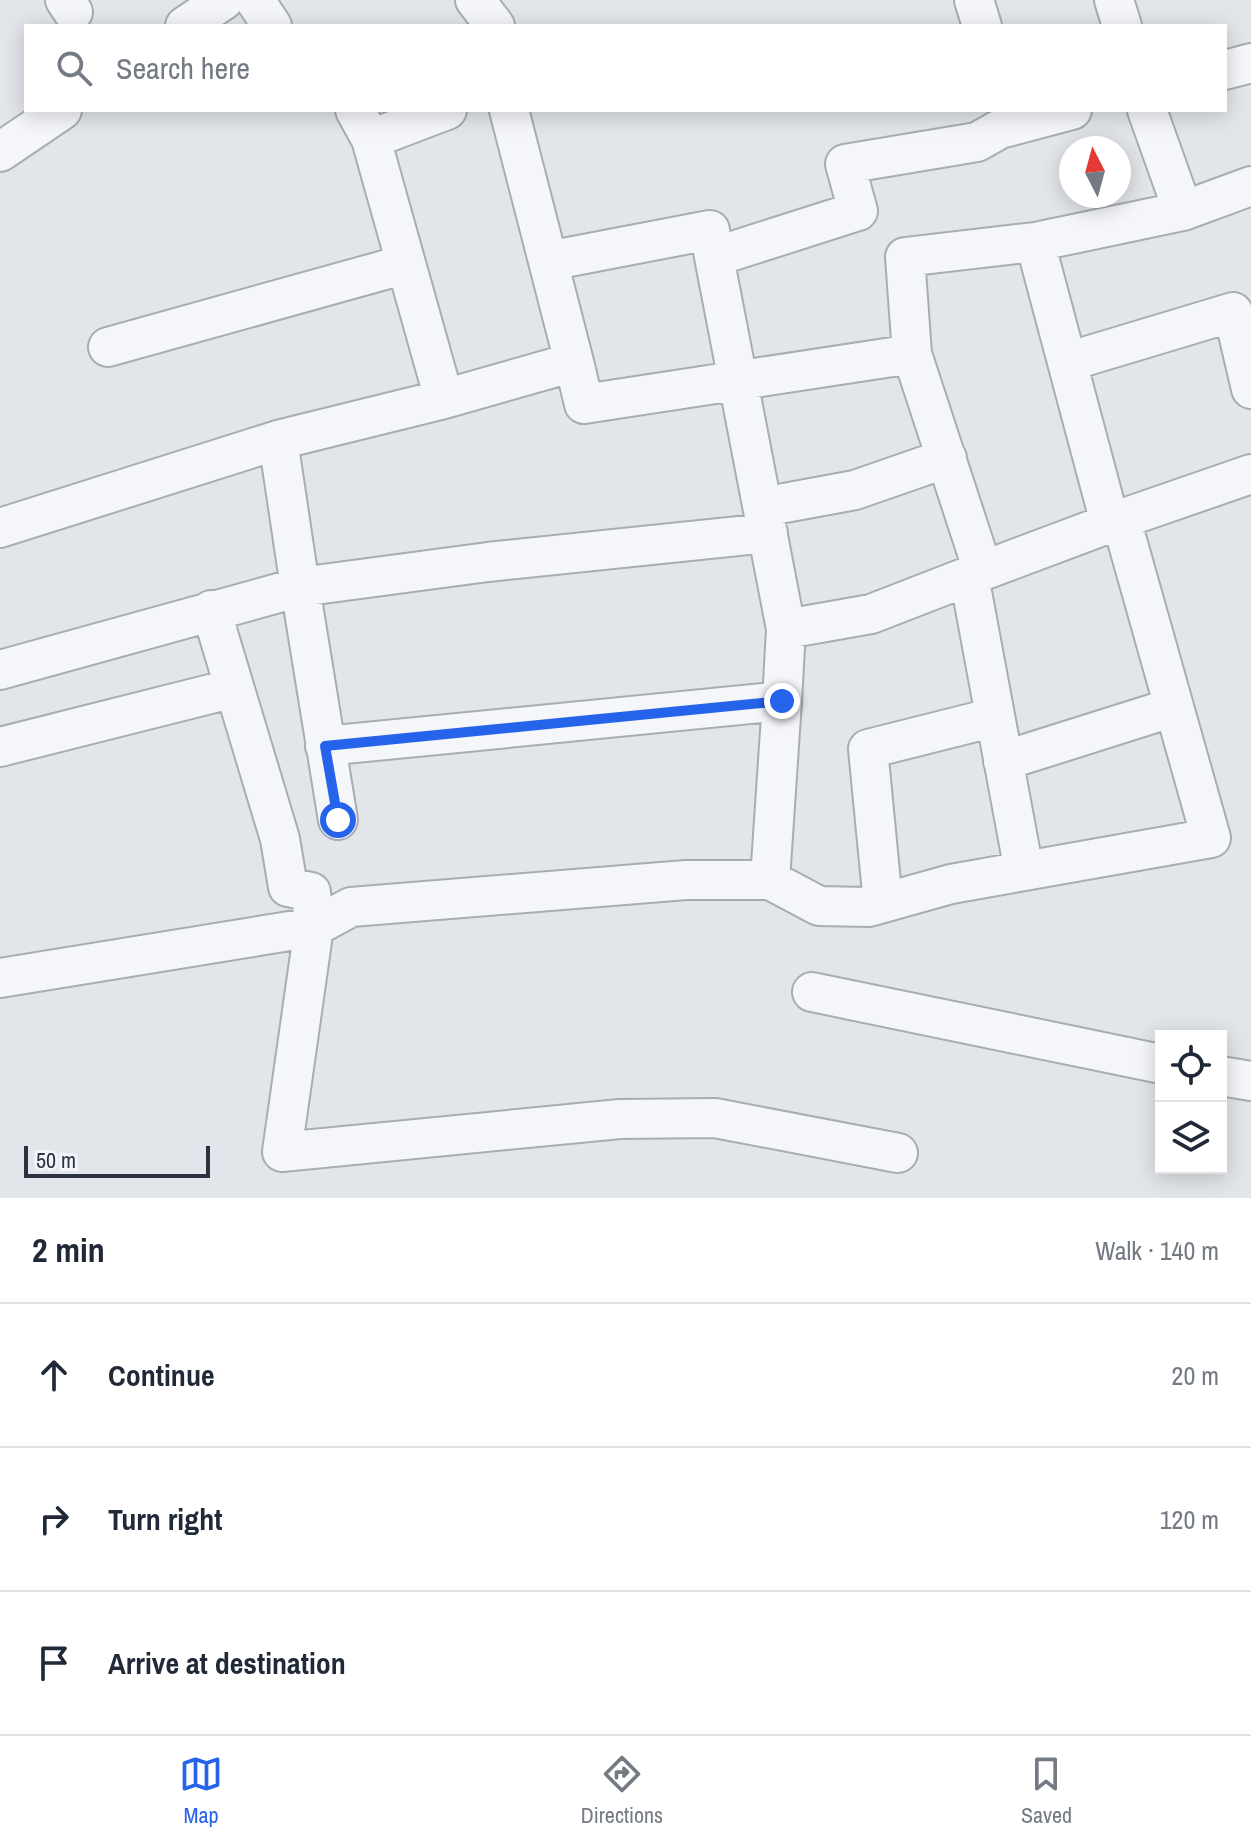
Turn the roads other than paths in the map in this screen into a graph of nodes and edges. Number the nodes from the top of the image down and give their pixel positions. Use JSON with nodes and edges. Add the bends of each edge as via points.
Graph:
{"nodes":[{"id":1,"x":224,"y":0,"type":"edge"},
{"id":2,"x":255,"y":0,"type":"edge"},
{"id":3,"x":475,"y":0,"type":"edge"},
{"id":4,"x":974,"y":0,"type":"edge"},
{"id":5,"x":1114,"y":0,"type":"edge"},
{"id":6,"x":188,"y":24,"type":"edge"},
{"id":7,"x":271,"y":24,"type":"edge"},
{"id":8,"x":493,"y":24,"type":"edge"},
{"id":9,"x":981,"y":24,"type":"edge"},
{"id":10,"x":1121,"y":24,"type":"edge"},
{"id":11,"x":1251,"y":63,"type":"edge"},
{"id":12,"x":1227,"y":69,"type":"edge"},
{"id":13,"x":59,"y":112,"type":"edge"},
{"id":14,"x":436,"y":112,"type":"edge"},
{"id":15,"x":510,"y":112,"type":"edge"},
{"id":16,"x":1057,"y":112,"type":"edge"},
{"id":17,"x":1148,"y":112,"type":"edge"},
{"id":18,"x":999,"y":120,"type":"edge"},
{"id":19,"x":363,"y":125,"type":"edge"},
{"id":20,"x":0,"y":152,"type":"edge"},
{"id":21,"x":1251,"y":186,"type":"edge"},
{"id":22,"x":1183,"y":211,"type":"junction"},
{"id":23,"x":1035,"y":242,"type":"junction"},
{"id":24,"x":714,"y":257,"type":"junction"},
{"id":25,"x":548,"y":261,"type":"junction"},
{"id":26,"x":406,"y":264,"type":"junction"},
{"id":27,"x":108,"y":347,"type":"dead end"},
{"id":28,"x":912,"y":354,"type":"junction"},
{"id":29,"x":574,"y":362,"type":"junction"},
{"id":30,"x":1067,"y":362,"type":"junction"},
{"id":31,"x":738,"y":380,"type":"junction"},
{"id":32,"x":1251,"y":389,"type":"edge"},
{"id":33,"x":444,"y":399,"type":"junction"},
{"id":34,"x":278,"y":440,"type":"junction"},
{"id":35,"x":947,"y":458,"type":"junction"},
{"id":36,"x":1251,"y":474,"type":"edge"},
{"id":37,"x":765,"y":520,"type":"junction"},
{"id":38,"x":1116,"y":521,"type":"junction"},
{"id":39,"x":0,"y":528,"type":"edge"},
{"id":40,"x":976,"y":573,"type":"junction"},
{"id":41,"x":300,"y":587,"type":"junction"},
{"id":42,"x":211,"y":610,"type":"junction"},
{"id":43,"x":786,"y":629,"type":"junction"},
{"id":44,"x":0,"y":670,"type":"edge"},
{"id":45,"x":234,"y":688,"type":"junction"},
{"id":46,"x":782,"y":701,"type":"junction"},
{"id":47,"x":1174,"y":707,"type":"junction"},
{"id":48,"x":995,"y":717,"type":"junction"},
{"id":49,"x":325,"y":746,"type":"junction"},
{"id":50,"x":0,"y":747,"type":"edge"},
{"id":51,"x":1003,"y":761,"type":"junction"},
{"id":52,"x":338,"y":820,"type":"dead end"},
{"id":53,"x":1024,"y":871,"type":"junction"},
{"id":54,"x":770,"y":880,"type":"junction"},
{"id":55,"x":883,"y":903,"type":"junction"},
{"id":56,"x":314,"y":927,"type":"junction"},
{"id":57,"x":0,"y":978,"type":"edge"},
{"id":58,"x":812,"y":992,"type":"dead end"},
{"id":59,"x":1155,"y":1063,"type":"edge"},
{"id":60,"x":1227,"y":1077,"type":"edge"},
{"id":61,"x":1251,"y":1081,"type":"edge"},
{"id":62,"x":898,"y":1153,"type":"dead end"}],
"edges":[{"from":1,"to":6,"type":"street"},
{"from":2,"to":7,"type":"street"},
{"from":3,"to":8,"type":"street"},
{"from":4,"to":9,"type":"street"},
{"from":5,"to":10,"type":"street"},
{"from":11,"to":12,"type":"street"},
{"from":13,"to":20,"type":"street"},
{"from":14,"to":19,"type":"street"},
{"from":15,"to":25,"type":"street"},
{"from":16,"to":18,"type":"street"},
{"from":17,"to":22,"type":"street"},
{"from":18,"to":24,"type":"street","via":[[977,142],[845,164],[858,211]]},
{"from":19,"to":26,"type":"street"},
{"from":21,"to":22,"type":"street"},
{"from":22,"to":23,"type":"street"},
{"from":23,"to":28,"type":"street","via":[[905,257]]},
{"from":23,"to":30,"type":"street"},
{"from":24,"to":25,"type":"street","via":[[710,230]]},
{"from":24,"to":31,"type":"street"},
{"from":25,"to":29,"type":"street"},
{"from":26,"to":27,"type":"street"},
{"from":26,"to":33,"type":"street"},
{"from":28,"to":31,"type":"street"},
{"from":28,"to":35,"type":"street"},
{"from":29,"to":31,"type":"street","via":[[584,404]]},
{"from":29,"to":33,"type":"street"},
{"from":30,"to":32,"type":"street","via":[[1233,312]]},
{"from":30,"to":38,"type":"street"},
{"from":31,"to":37,"type":"street"},
{"from":33,"to":34,"type":"street"},
{"from":34,"to":39,"type":"street"},
{"from":34,"to":41,"type":"street"},
{"from":35,"to":37,"type":"street"},
{"from":35,"to":40,"type":"street"},
{"from":36,"to":38,"type":"street"},
{"from":37,"to":41,"type":"street"},
{"from":37,"to":43,"type":"street"},
{"from":38,"to":40,"type":"street"},
{"from":38,"to":47,"type":"street"},
{"from":40,"to":43,"type":"street","via":[[871,614]]},
{"from":40,"to":48,"type":"street"},
{"from":41,"to":42,"type":"street"},
{"from":41,"to":49,"type":"street"},
{"from":42,"to":44,"type":"street"},
{"from":42,"to":45,"type":"street"},
{"from":43,"to":46,"type":"street"},
{"from":45,"to":50,"type":"street"},
{"from":45,"to":56,"type":"street","via":[[280,839],[288,887],[311,892]]},
{"from":46,"to":49,"type":"street"},
{"from":46,"to":54,"type":"street"},
{"from":47,"to":51,"type":"street"},
{"from":47,"to":53,"type":"street","via":[[1211,838]]},
{"from":48,"to":51,"type":"street"},
{"from":48,"to":55,"type":"street","via":[[868,749]]},
{"from":49,"to":52,"type":"street"},
{"from":51,"to":53,"type":"street"},
{"from":53,"to":55,"type":"street"},
{"from":54,"to":55,"type":"street","via":[[819,906]]},
{"from":54,"to":56,"type":"street","via":[[686,880],[351,907]]},
{"from":56,"to":57,"type":"street"},
{"from":56,"to":62,"type":"street","via":[[282,1152],[620,1119],[715,1118]]},
{"from":58,"to":59,"type":"street"},
{"from":60,"to":61,"type":"street"}]}
